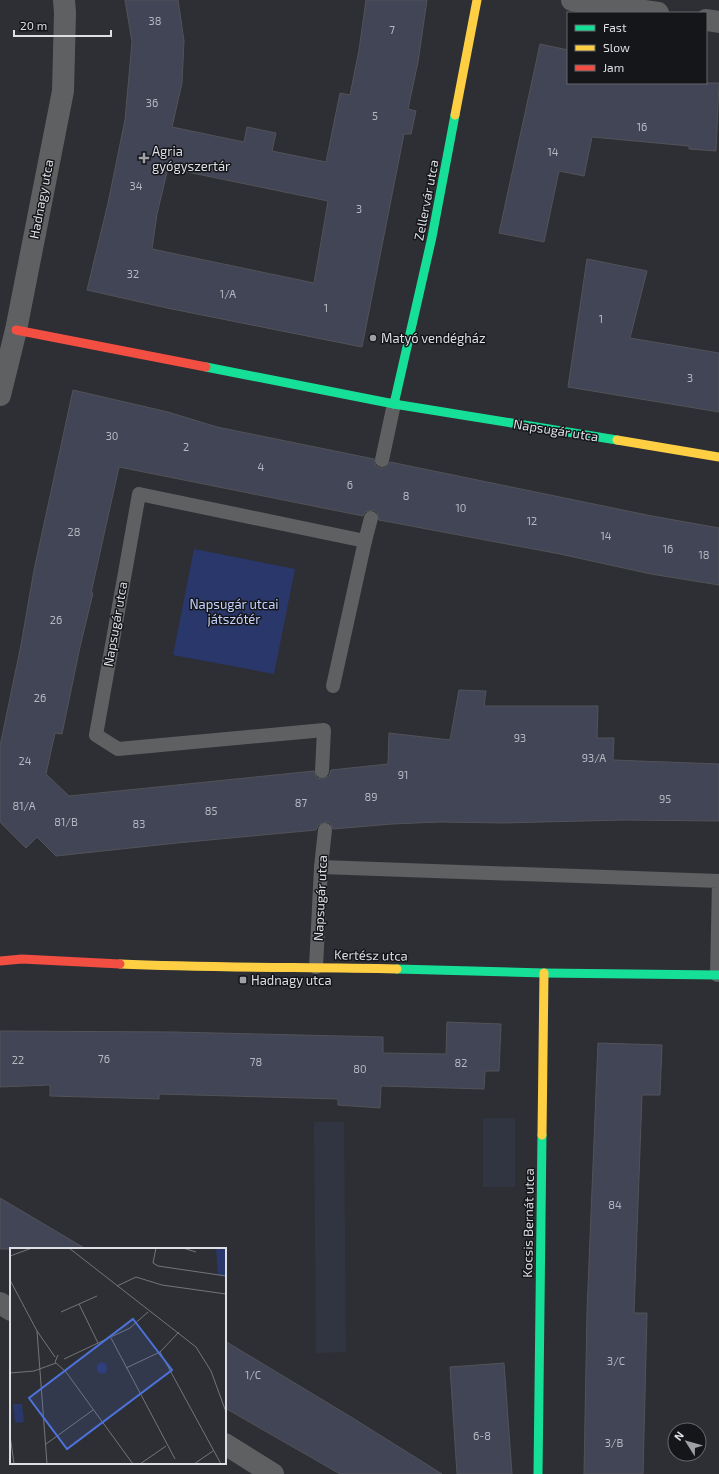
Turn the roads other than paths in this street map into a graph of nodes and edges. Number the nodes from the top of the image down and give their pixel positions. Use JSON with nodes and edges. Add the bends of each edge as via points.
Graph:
{"nodes":[{"id":1,"x":64,"y":0,"type":"edge"},
{"id":2,"x":477,"y":0,"type":"edge"},
{"id":3,"x":572,"y":0,"type":"edge"},
{"id":4,"x":651,"y":12,"type":"edge"},
{"id":5,"x":707,"y":20,"type":"edge"},
{"id":6,"x":719,"y":22,"type":"edge"},
{"id":7,"x":16,"y":330,"type":"junction"},
{"id":8,"x":0,"y":395,"type":"edge"},
{"id":9,"x":394,"y":404,"type":"junction"},
{"id":10,"x":719,"y":457,"type":"edge"},
{"id":11,"x":382,"y":460,"type":"dead end"},
{"id":12,"x":370,"y":518,"type":"dead end"},
{"id":13,"x":365,"y":541,"type":"junction"},
{"id":14,"x":333,"y":686,"type":"dead end"},
{"id":15,"x":322,"y":771,"type":"dead end"},
{"id":16,"x":325,"y":830,"type":"dead end"},
{"id":17,"x":321,"y":867,"type":"junction"},
{"id":18,"x":719,"y":880,"type":"edge"},
{"id":19,"x":0,"y":953,"type":"edge"},
{"id":20,"x":22,"y":959,"type":"junction"},
{"id":21,"x":0,"y":961,"type":"edge"},
{"id":22,"x":316,"y":967,"type":"junction"},
{"id":23,"x":544,"y":973,"type":"junction"},
{"id":24,"x":718,"y":975,"type":"edge"},
{"id":25,"x":0,"y":1303,"type":"edge"},
{"id":26,"x":10,"y":1309,"type":"edge"},
{"id":27,"x":226,"y":1445,"type":"edge"},
{"id":28,"x":273,"y":1474,"type":"edge"},
{"id":29,"x":538,"y":1474,"type":"edge"}],
"edges":[{"from":1,"to":7,"type":"street","name":"Hadnagy utca","via":[[63,91]]},
{"from":2,"to":9,"type":"street","name":"Zellervár utca","via":[[432,237]]},
{"from":3,"to":4,"type":"street"},
{"from":5,"to":6,"type":"street"},
{"from":7,"to":8,"type":"street","name":"Hadnagy utca"},
{"from":7,"to":9,"type":"street","name":"Napsugár utca"},
{"from":9,"to":10,"type":"street","name":"Napsugár utca"},
{"from":9,"to":11,"type":"lane"},
{"from":12,"to":13,"type":"lane"},
{"from":13,"to":14,"type":"lane"},
{"from":13,"to":15,"type":"lane","name":"Napsugár utca","via":[[139,494],[96,735],[118,749],[324,730]]},
{"from":16,"to":17,"type":"lane","name":"Napsugár utca"},
{"from":17,"to":18,"type":"lane"},
{"from":17,"to":22,"type":"lane","name":"Napsugár utca"},
{"from":18,"to":24,"type":"lane"},
{"from":19,"to":20,"type":"street","name":"Kertész utca"},
{"from":20,"to":21,"type":"street","name":"Kertész utca"},
{"from":20,"to":22,"type":"street","name":"Kertész utca","via":[[165,966]]},
{"from":22,"to":23,"type":"street","name":"Kertész utca"},
{"from":23,"to":24,"type":"street","name":"Kertész utca"},
{"from":23,"to":29,"type":"street","name":"Kocsis Bernát utca"},
{"from":25,"to":26,"type":"street"},
{"from":27,"to":28,"type":"street"}]}
